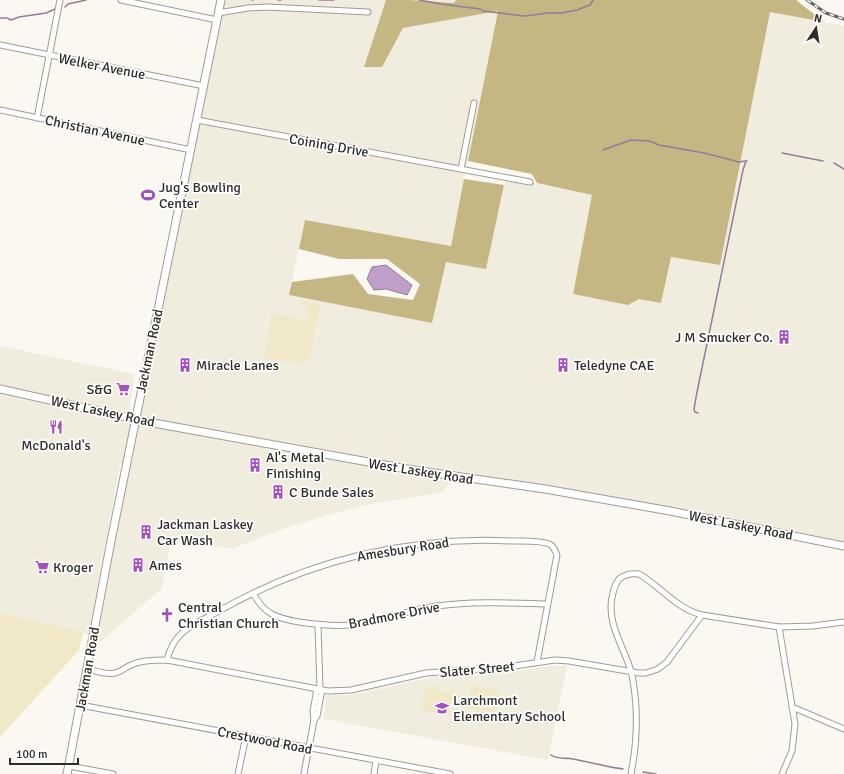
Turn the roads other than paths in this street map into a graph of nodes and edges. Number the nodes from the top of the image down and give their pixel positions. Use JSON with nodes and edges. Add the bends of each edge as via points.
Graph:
{"nodes":[{"id":1,"x":60,"y":0,"type":"edge"},
{"id":2,"x":121,"y":0,"type":"edge"},
{"id":3,"x":221,"y":0,"type":"edge"},
{"id":4,"x":368,"y":12,"type":"dead end"},
{"id":5,"x":217,"y":17,"type":"junction"},
{"id":6,"x":0,"y":45,"type":"edge"},
{"id":7,"x":50,"y":55,"type":"junction"},
{"id":8,"x":204,"y":86,"type":"junction"},
{"id":9,"x":474,"y":103,"type":"dead end"},
{"id":10,"x":0,"y":110,"type":"edge"},
{"id":11,"x":37,"y":118,"type":"junction"},
{"id":12,"x":197,"y":120,"type":"junction"},
{"id":13,"x":191,"y":150,"type":"junction"},
{"id":14,"x":461,"y":169,"type":"junction"},
{"id":15,"x":530,"y":182,"type":"dead end"},
{"id":16,"x":0,"y":389,"type":"edge"},
{"id":17,"x":135,"y":419,"type":"junction"},
{"id":18,"x":844,"y":546,"type":"edge"},
{"id":19,"x":253,"y":592,"type":"junction"},
{"id":20,"x":547,"y":604,"type":"junction"},
{"id":21,"x":702,"y":615,"type":"junction"},
{"id":22,"x":844,"y":622,"type":"edge"},
{"id":23,"x":318,"y":625,"type":"junction"},
{"id":24,"x":779,"y":627,"type":"junction"},
{"id":25,"x":167,"y":660,"type":"junction"},
{"id":26,"x":537,"y":662,"type":"junction"},
{"id":27,"x":87,"y":669,"type":"junction"},
{"id":28,"x":631,"y":672,"type":"junction"},
{"id":29,"x":320,"y":689,"type":"junction"},
{"id":30,"x":80,"y":705,"type":"junction"},
{"id":31,"x":792,"y":707,"type":"junction"},
{"id":32,"x":844,"y":729,"type":"edge"},
{"id":33,"x":246,"y":736,"type":"junction"},
{"id":34,"x":309,"y":748,"type":"junction"},
{"id":35,"x":376,"y":761,"type":"junction"},
{"id":36,"x":69,"y":766,"type":"junction"},
{"id":37,"x":67,"y":774,"type":"edge"},
{"id":38,"x":113,"y":774,"type":"edge"},
{"id":39,"x":238,"y":774,"type":"edge"},
{"id":40,"x":304,"y":774,"type":"edge"},
{"id":41,"x":374,"y":774,"type":"edge"},
{"id":42,"x":450,"y":774,"type":"edge"},
{"id":43,"x":631,"y":774,"type":"edge"},
{"id":44,"x":782,"y":774,"type":"edge"}],
"edges":[{"from":1,"to":7,"type":"street"},
{"from":2,"to":5,"type":"street"},
{"from":3,"to":5,"type":"main road","name":"Jackman Road"},
{"from":4,"to":5,"type":"street","via":[[267,7],[248,8]]},
{"from":5,"to":8,"type":"main road","name":"Jackman Road"},
{"from":6,"to":7,"type":"street","name":"Welker Avenue"},
{"from":7,"to":8,"type":"street","name":"Welker Avenue"},
{"from":7,"to":11,"type":"street"},
{"from":8,"to":12,"type":"main road","name":"Jackman Road"},
{"from":9,"to":14,"type":"street"},
{"from":10,"to":11,"type":"street","name":"Christian Avenue"},
{"from":11,"to":13,"type":"street","name":"Christian Avenue"},
{"from":12,"to":13,"type":"main road","name":"Jackman Road"},
{"from":12,"to":14,"type":"street","name":"Coining Drive"},
{"from":13,"to":17,"type":"main road","name":"Jackman Road"},
{"from":14,"to":15,"type":"street","name":"Coining Drive"},
{"from":16,"to":17,"type":"main road","name":"West Laskey Road"},
{"from":17,"to":18,"type":"main road","name":"West Laskey Road","via":[[407,469],[545,489]]},
{"from":17,"to":27,"type":"main road","name":"Jackman Road"},
{"from":19,"to":20,"type":"street","name":"Amesbury Road","via":[[317,567],[380,550],[442,542],[497,540],[548,543],[555,549],[557,555]]},
{"from":19,"to":23,"type":"street","name":"Bradmore Drive","via":[[258,603],[276,617]]},
{"from":19,"to":25,"type":"street","name":"Amesbury Road","via":[[178,635]]},
{"from":20,"to":23,"type":"street","name":"Bradmore Drive","via":[[462,603],[419,609],[361,624]]},
{"from":20,"to":26,"type":"street","name":"Amesbury Road"},
{"from":21,"to":24,"type":"street"},
{"from":21,"to":28,"type":"street","name":"Slater Street","via":[[662,667],[651,672]]},
{"from":21,"to":28,"type":"street","via":[[682,607],[639,574],[632,573],[617,582],[610,607],[611,617]]},
{"from":22,"to":24,"type":"street"},
{"from":23,"to":29,"type":"street"},
{"from":24,"to":31,"type":"street"},
{"from":25,"to":27,"type":"street","name":"Slater Street","via":[[141,662],[116,673],[107,674]]},
{"from":25,"to":29,"type":"street","name":"Slater Street"},
{"from":26,"to":28,"type":"street","name":"Slater Street","via":[[569,661]]},
{"from":26,"to":29,"type":"street","name":"Slater Street","via":[[507,667],[426,673],[351,690]]},
{"from":27,"to":30,"type":"main road","name":"Jackman Road"},
{"from":28,"to":43,"type":"street","via":[[637,732]]},
{"from":29,"to":34,"type":"street"},
{"from":30,"to":33,"type":"street","name":"Crestwood Road"},
{"from":30,"to":36,"type":"main road","name":"Jackman Road"},
{"from":31,"to":32,"type":"street"},
{"from":31,"to":44,"type":"street","via":[[795,724],[793,743]]},
{"from":33,"to":34,"type":"street","name":"Crestwood Road"},
{"from":33,"to":39,"type":"street"},
{"from":34,"to":35,"type":"street","name":"Crestwood Road"},
{"from":34,"to":40,"type":"street"},
{"from":35,"to":41,"type":"street"},
{"from":35,"to":42,"type":"street","name":"Crestwood Road"},
{"from":36,"to":37,"type":"main road","name":"Jackman Road"},
{"from":36,"to":38,"type":"street"}]}
